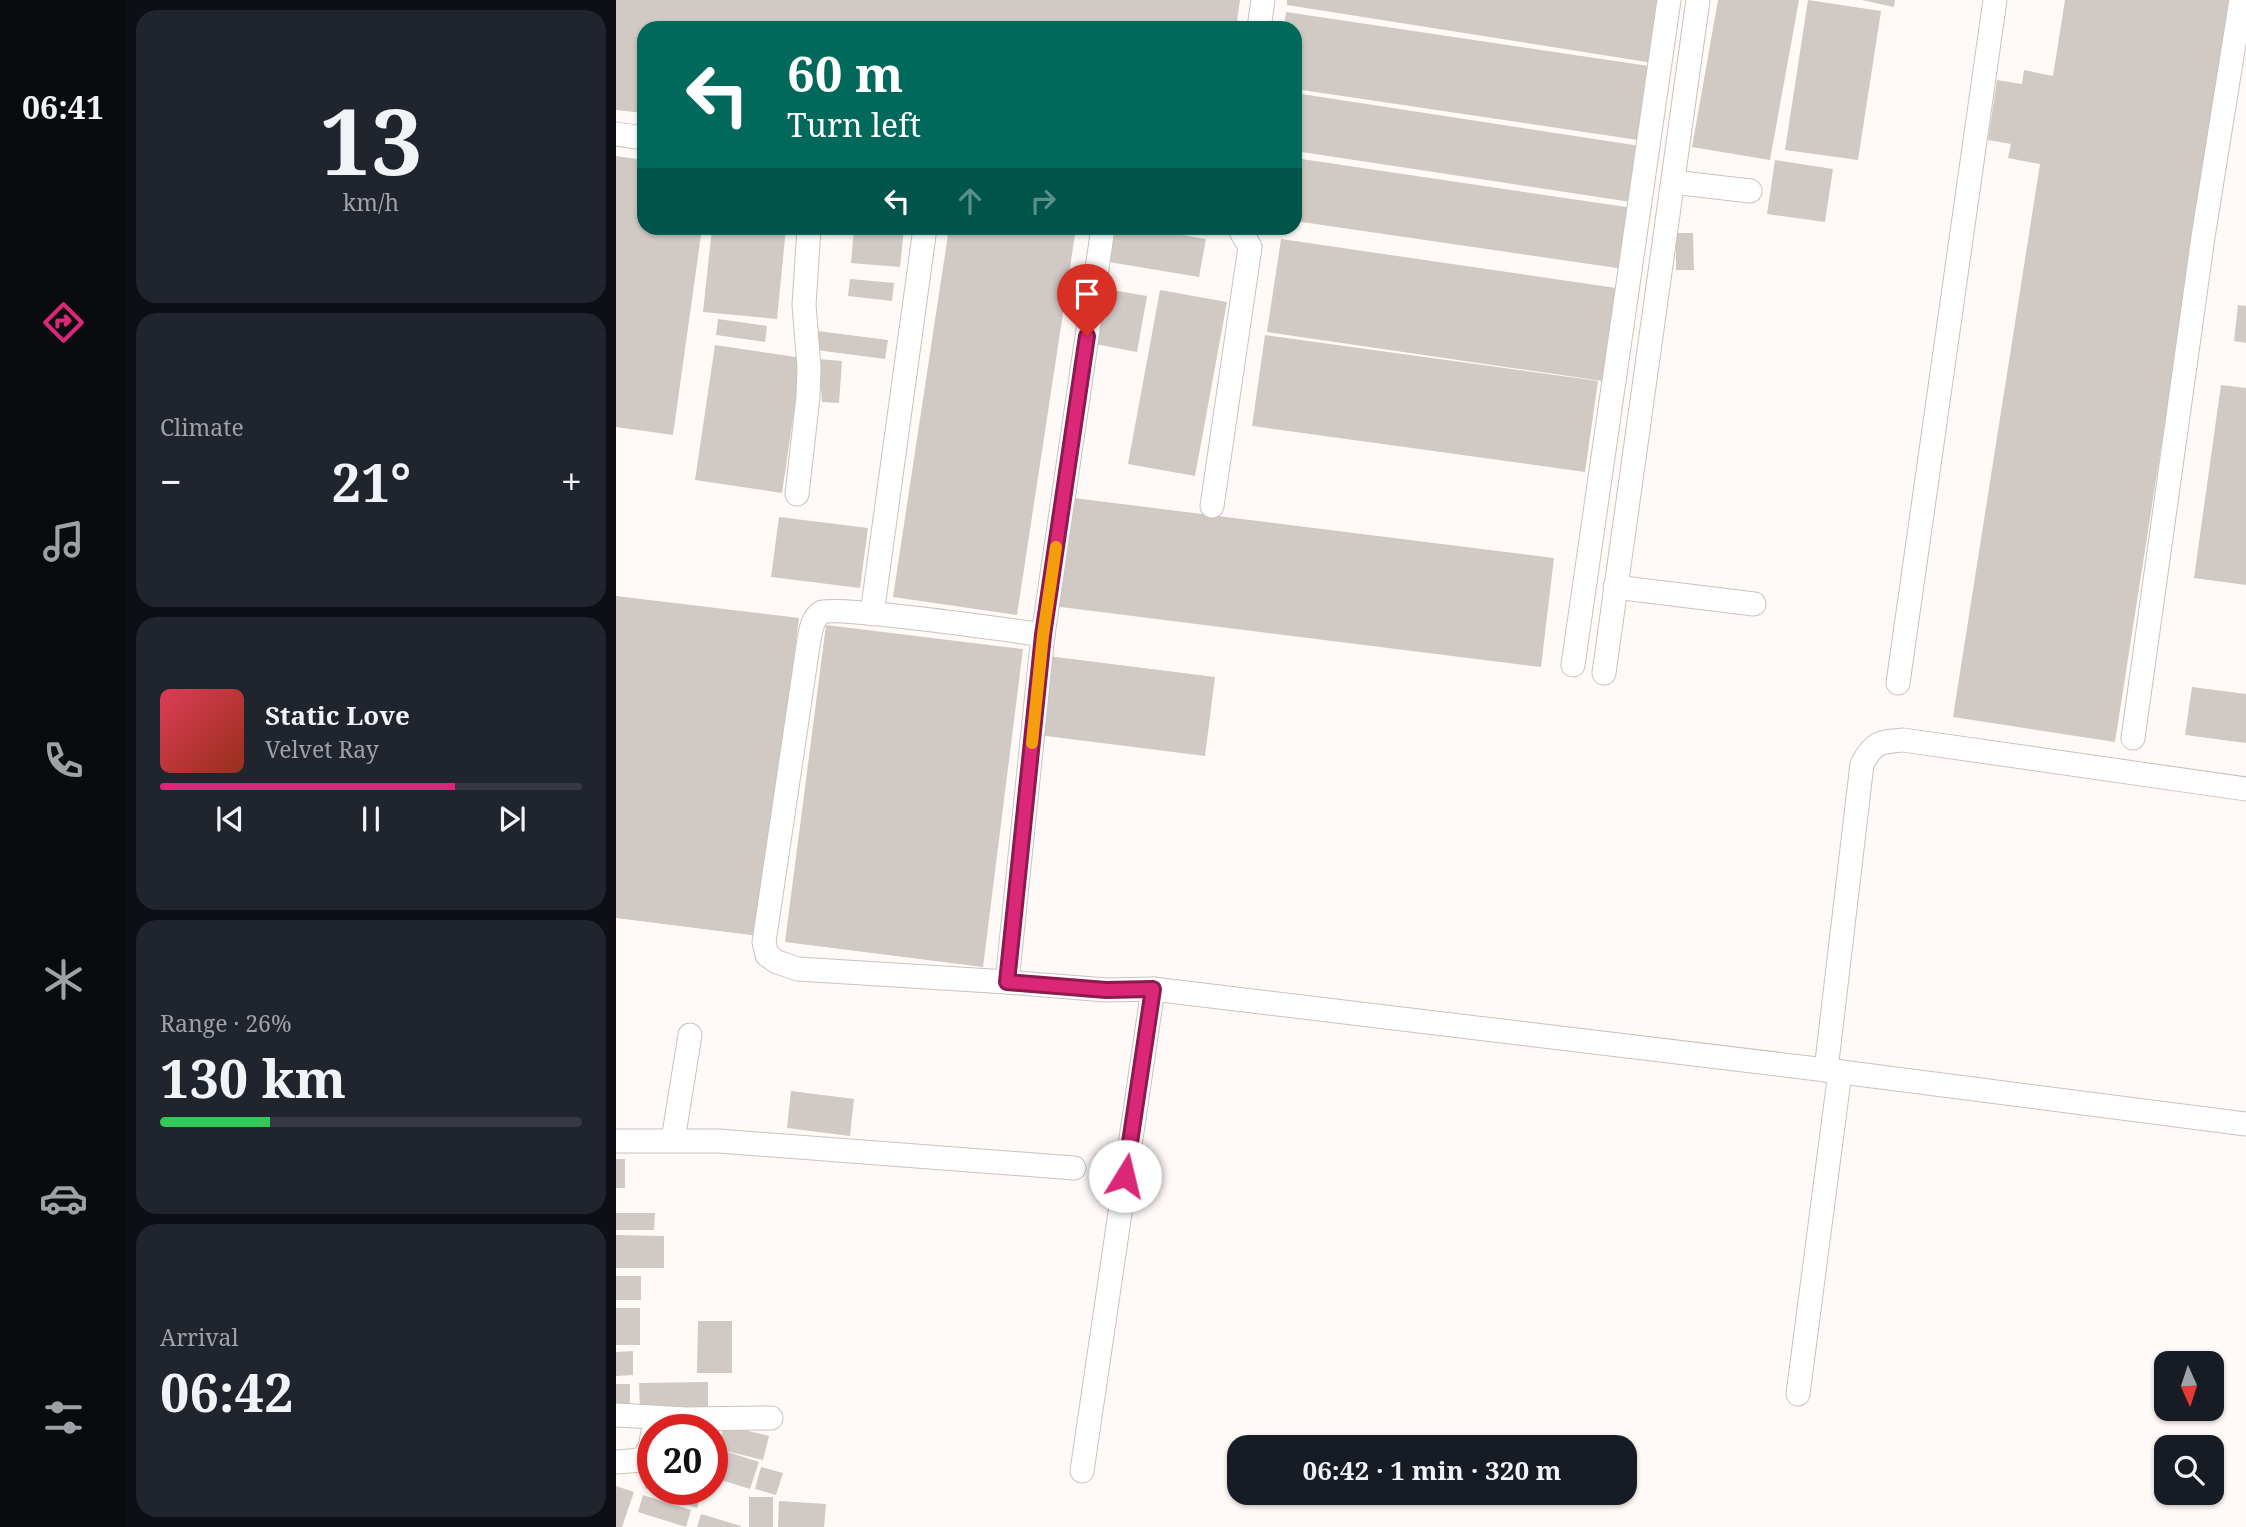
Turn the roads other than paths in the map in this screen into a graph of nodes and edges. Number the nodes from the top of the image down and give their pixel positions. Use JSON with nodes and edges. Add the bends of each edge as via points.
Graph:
{"nodes":[{"id":1,"x":1263,"y":0,"type":"edge"},
{"id":2,"x":1669,"y":0,"type":"edge"},
{"id":3,"x":1699,"y":0,"type":"edge"},
{"id":4,"x":1995,"y":0,"type":"edge"},
{"id":5,"x":2241,"y":0,"type":"edge"},
{"id":6,"x":1260,"y":21,"type":"edge"},
{"id":7,"x":616,"y":134,"type":"edge"},
{"id":8,"x":637,"y":137,"type":"edge"},
{"id":9,"x":1673,"y":182,"type":"junction"},
{"id":10,"x":1750,"y":191,"type":"dead end"},
{"id":11,"x":809,"y":235,"type":"edge"},
{"id":12,"x":924,"y":235,"type":"edge"},
{"id":13,"x":1102,"y":235,"type":"edge"},
{"id":14,"x":1243,"y":235,"type":"edge"},
{"id":15,"x":797,"y":494,"type":"dead end"},
{"id":16,"x":1212,"y":506,"type":"dead end"},
{"id":17,"x":1615,"y":587,"type":"junction"},
{"id":18,"x":1754,"y":604,"type":"dead end"},
{"id":19,"x":872,"y":614,"type":"junction"},
{"id":20,"x":1043,"y":635,"type":"junction"},
{"id":21,"x":1573,"y":665,"type":"dead end"},
{"id":22,"x":1604,"y":673,"type":"dead end"},
{"id":23,"x":1898,"y":683,"type":"dead end"},
{"id":24,"x":2133,"y":738,"type":"dead end"},
{"id":25,"x":2246,"y":789,"type":"edge"},
{"id":26,"x":1007,"y":982,"type":"junction"},
{"id":27,"x":1153,"y":989,"type":"junction"},
{"id":28,"x":690,"y":1035,"type":"dead end"},
{"id":29,"x":1833,"y":1071,"type":"junction"},
{"id":30,"x":2246,"y":1124,"type":"edge"},
{"id":31,"x":616,"y":1140,"type":"edge"},
{"id":32,"x":673,"y":1140,"type":"junction"},
{"id":33,"x":1074,"y":1168,"type":"dead end"},
{"id":34,"x":1798,"y":1394,"type":"dead end"},
{"id":35,"x":616,"y":1415,"type":"edge"},
{"id":36,"x":771,"y":1418,"type":"dead end"},
{"id":37,"x":728,"y":1419,"type":"edge"},
{"id":38,"x":637,"y":1421,"type":"edge"},
{"id":39,"x":637,"y":1460,"type":"edge"},
{"id":40,"x":616,"y":1462,"type":"edge"},
{"id":41,"x":1082,"y":1471,"type":"dead end"}],
"edges":[{"from":1,"to":6,"type":"street"},
{"from":2,"to":21,"type":"street"},
{"from":3,"to":9,"type":"street"},
{"from":4,"to":23,"type":"street"},
{"from":5,"to":24,"type":"street"},
{"from":7,"to":8,"type":"street"},
{"from":9,"to":10,"type":"street"},
{"from":9,"to":17,"type":"street"},
{"from":11,"to":15,"type":"street","via":[[804,305],[809,367]]},
{"from":12,"to":19,"type":"street"},
{"from":13,"to":20,"type":"street"},
{"from":14,"to":16,"type":"street","via":[[1250,247]]},
{"from":17,"to":18,"type":"street"},
{"from":17,"to":22,"type":"street"},
{"from":19,"to":20,"type":"street"},
{"from":19,"to":26,"type":"street","via":[[829,610],[814,621],[764,942],[767,955],[777,962],[819,972]]},
{"from":20,"to":26,"type":"street"},
{"from":25,"to":29,"type":"street","via":[[1903,740],[1881,742],[1870,749],[1861,764]]},
{"from":26,"to":27,"type":"street"},
{"from":27,"to":29,"type":"street"},
{"from":27,"to":41,"type":"street"},
{"from":28,"to":32,"type":"street"},
{"from":29,"to":30,"type":"street"},
{"from":29,"to":34,"type":"street"},
{"from":31,"to":32,"type":"street"},
{"from":32,"to":33,"type":"street"},
{"from":35,"to":38,"type":"street"},
{"from":36,"to":37,"type":"street"},
{"from":39,"to":40,"type":"street"}]}
